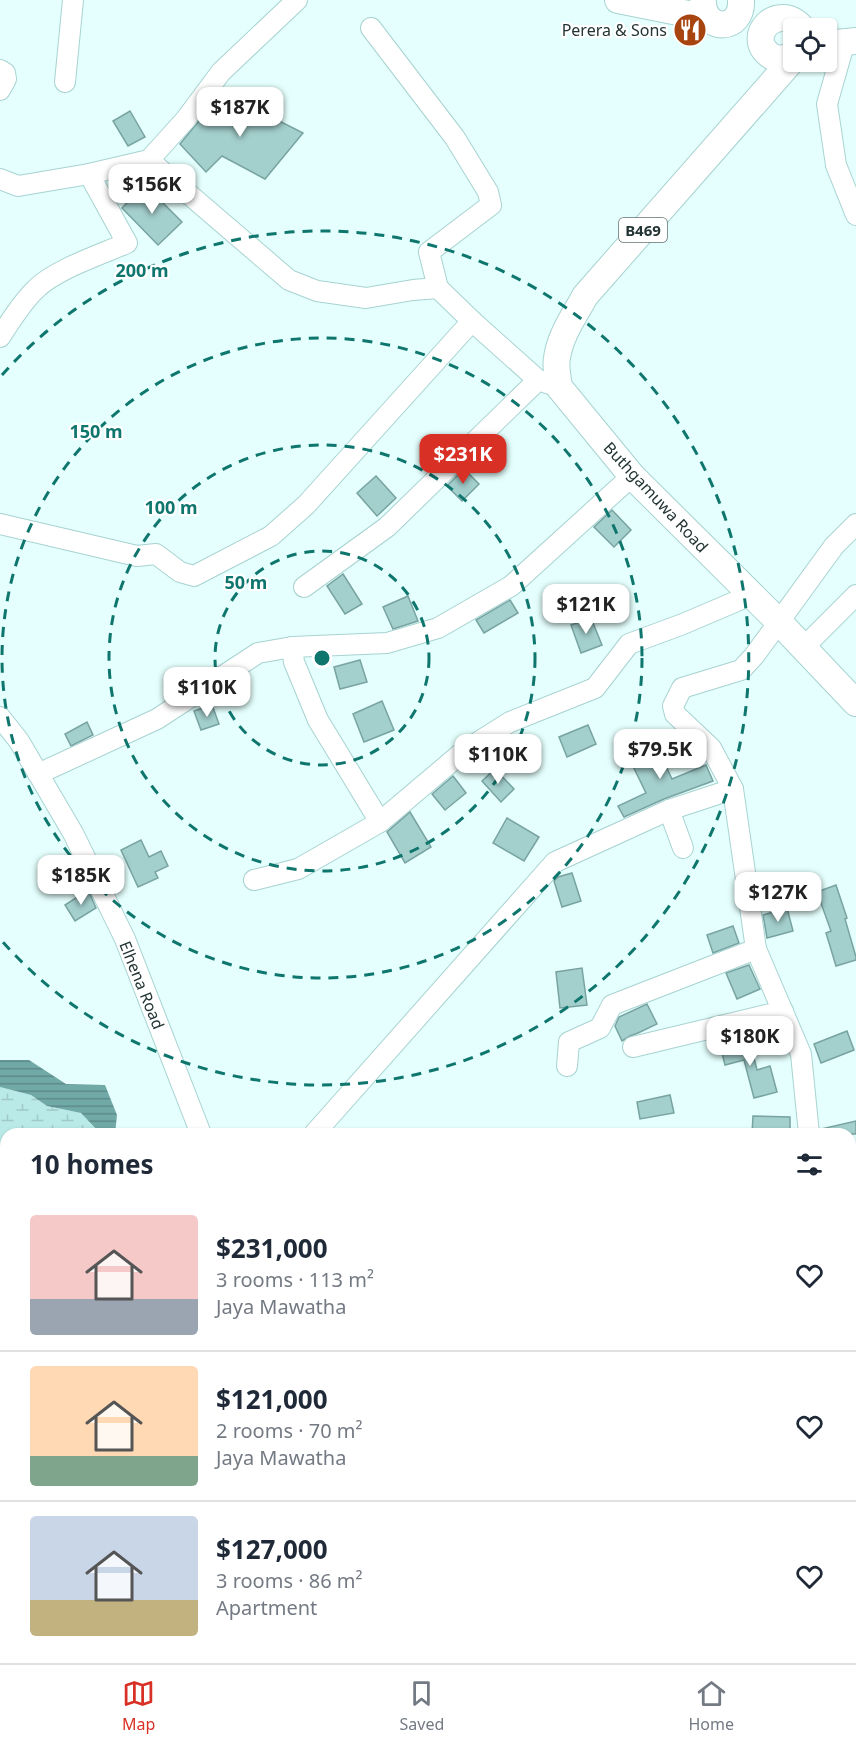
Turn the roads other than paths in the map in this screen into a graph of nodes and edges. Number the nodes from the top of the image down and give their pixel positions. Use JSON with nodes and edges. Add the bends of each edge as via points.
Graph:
{"nodes":[{"id":1,"x":73,"y":0,"type":"edge"},
{"id":2,"x":297,"y":0,"type":"edge"},
{"id":3,"x":618,"y":0,"type":"edge"},
{"id":4,"x":743,"y":0,"type":"edge"},
{"id":5,"x":708,"y":9,"type":"edge"},
{"id":6,"x":786,"y":18,"type":"edge"},
{"id":7,"x":783,"y":22,"type":"edge"},
{"id":8,"x":371,"y":28,"type":"dead end"},
{"id":9,"x":838,"y":40,"type":"edge"},
{"id":10,"x":763,"y":46,"type":"junction"},
{"id":11,"x":783,"y":59,"type":"edge"},
{"id":12,"x":783,"y":69,"type":"edge"},
{"id":13,"x":0,"y":70,"type":"edge"},
{"id":14,"x":65,"y":82,"type":"dead end"},
{"id":15,"x":0,"y":90,"type":"edge"},
{"id":16,"x":755,"y":101,"type":"junction"},
{"id":17,"x":149,"y":160,"type":"junction"},
{"id":18,"x":89,"y":174,"type":"junction"},
{"id":19,"x":0,"y":179,"type":"edge"},
{"id":20,"x":856,"y":215,"type":"edge"},
{"id":21,"x":438,"y":288,"type":"junction"},
{"id":22,"x":472,"y":321,"type":"junction"},
{"id":23,"x":0,"y":337,"type":"edge"},
{"id":24,"x":549,"y":383,"type":"junction"},
{"id":25,"x":632,"y":476,"type":"junction"},
{"id":26,"x":0,"y":524,"type":"edge"},
{"id":27,"x":856,"y":524,"type":"edge"},
{"id":28,"x":304,"y":587,"type":"dead end"},
{"id":29,"x":856,"y":595,"type":"edge"},
{"id":30,"x":751,"y":596,"type":"junction"},
{"id":31,"x":779,"y":621,"type":"junction"},
{"id":32,"x":292,"y":647,"type":"junction"},
{"id":33,"x":803,"y":648,"type":"junction"},
{"id":34,"x":856,"y":703,"type":"edge"},
{"id":35,"x":0,"y":717,"type":"edge"},
{"id":36,"x":38,"y":774,"type":"junction"},
{"id":37,"x":733,"y":789,"type":"junction"},
{"id":38,"x":669,"y":810,"type":"junction"},
{"id":39,"x":380,"y":822,"type":"junction"},
{"id":40,"x":682,"y":848,"type":"dead end"},
{"id":41,"x":254,"y":880,"type":"dead end"},
{"id":42,"x":756,"y":949,"type":"junction"},
{"id":43,"x":783,"y":1011,"type":"junction"},
{"id":44,"x":633,"y":1047,"type":"dead end"},
{"id":45,"x":567,"y":1066,"type":"dead end"},
{"id":46,"x":199,"y":1128,"type":"edge"},
{"id":47,"x":319,"y":1128,"type":"edge"},
{"id":48,"x":808,"y":1128,"type":"edge"}],
"edges":[{"from":1,"to":14,"type":"street"},
{"from":2,"to":17,"type":"street","via":[[221,72]]},
{"from":3,"to":5,"type":"main road"},
{"from":4,"to":5,"type":"main road","via":[[736,19]]},
{"from":4,"to":6,"type":"main road"},
{"from":5,"to":10,"type":"main road"},
{"from":7,"to":10,"type":"main road","via":[[768,21],[762,30]]},
{"from":8,"to":21,"type":"street","via":[[455,138],[488,192],[491,206],[429,252]]},
{"from":9,"to":20,"type":"street","via":[[827,104],[836,165]]},
{"from":10,"to":11,"type":"main road","via":[[774,58]]},
{"from":10,"to":16,"type":"main road","number":"B469"},
{"from":12,"to":16,"type":"main road","number":"B469"},
{"from":13,"to":15,"type":"street","via":[[6,79]]},
{"from":16,"to":24,"type":"main road","number":"B469","via":[[585,296],[562,338]]},
{"from":17,"to":18,"type":"street"},
{"from":17,"to":21,"type":"street","via":[[289,280],[317,291],[366,298]]},
{"from":18,"to":19,"type":"street","via":[[18,186]]},
{"from":18,"to":23,"type":"street","via":[[127,243],[37,287]]},
{"from":21,"to":22,"type":"street"},
{"from":22,"to":24,"type":"street"},
{"from":22,"to":26,"type":"street","via":[[306,505],[271,536],[194,576],[180,572],[156,554],[137,556]]},
{"from":24,"to":25,"type":"main road","name":"Buthgamuwa Road"},
{"from":24,"to":28,"type":"street","via":[[387,527]]},
{"from":25,"to":30,"type":"main road","name":"Buthgamuwa Road"},
{"from":25,"to":32,"type":"street","via":[[512,586],[438,628],[387,643]]},
{"from":27,"to":31,"type":"street","via":[[834,546]]},
{"from":29,"to":33,"type":"street"},
{"from":30,"to":31,"type":"main road","name":"Buthgamuwa Road"},
{"from":30,"to":39,"type":"street","via":[[629,644],[595,688],[510,722],[464,751]]},
{"from":31,"to":33,"type":"main road","name":"Buthgamuwa Road"},
{"from":31,"to":37,"type":"street","via":[[741,670],[682,688],[673,706],[675,714],[711,748]]},
{"from":32,"to":36,"type":"street","via":[[258,653],[156,719]]},
{"from":32,"to":39,"type":"street","via":[[294,662],[318,720]]},
{"from":33,"to":34,"type":"main road","name":"Buthgamuwa Road"},
{"from":35,"to":36,"type":"street","name":"Elhena Road"},
{"from":36,"to":46,"type":"street","name":"Elhena Road","via":[[73,833],[125,939]]},
{"from":37,"to":38,"type":"street"},
{"from":37,"to":42,"type":"street"},
{"from":38,"to":40,"type":"street"},
{"from":38,"to":47,"type":"street","via":[[555,862]]},
{"from":39,"to":41,"type":"street","via":[[298,869]]},
{"from":42,"to":43,"type":"street"},
{"from":42,"to":45,"type":"street","via":[[612,1005],[600,1028],[569,1041]]},
{"from":43,"to":44,"type":"street"},
{"from":43,"to":48,"type":"street","via":[[801,1054]]}]}
